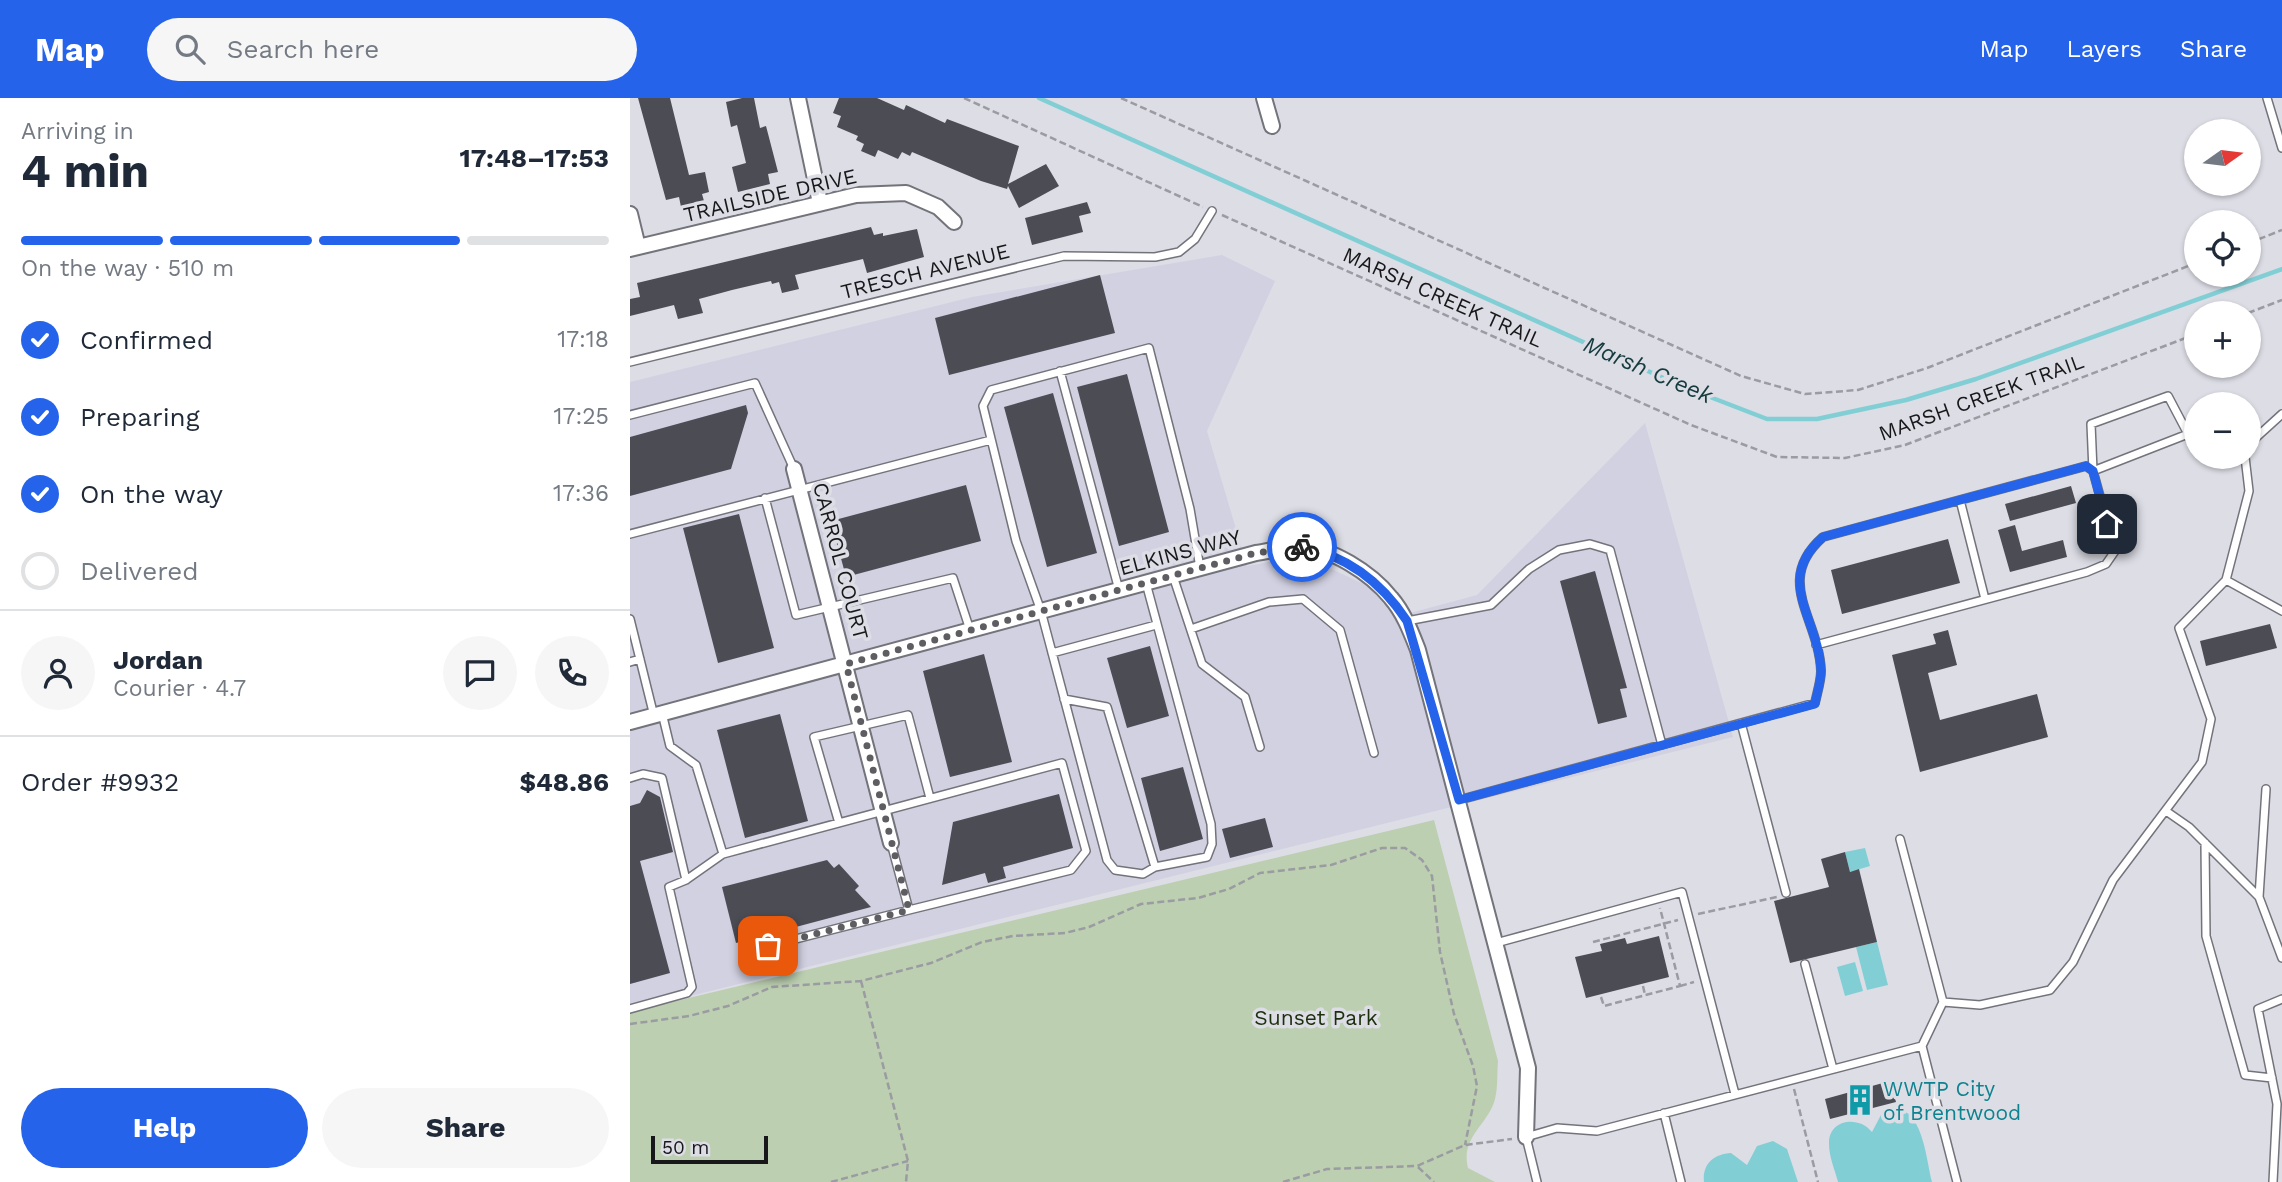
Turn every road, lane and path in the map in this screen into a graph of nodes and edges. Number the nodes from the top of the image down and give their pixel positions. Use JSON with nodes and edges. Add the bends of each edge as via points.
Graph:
{"nodes":[{"id":1,"x":798,"y":98,"type":"edge"},
{"id":2,"x":964,"y":98,"type":"edge"},
{"id":3,"x":1121,"y":98,"type":"edge"},
{"id":4,"x":1264,"y":98,"type":"edge"},
{"id":5,"x":2267,"y":98,"type":"edge"},
{"id":6,"x":1272,"y":126,"type":"dead end"},
{"id":7,"x":2282,"y":148,"type":"edge"},
{"id":8,"x":820,"y":203,"type":"junction"},
{"id":9,"x":1212,"y":211,"type":"junction"},
{"id":10,"x":630,"y":214,"type":"edge"},
{"id":11,"x":954,"y":222,"type":"dead end"},
{"id":12,"x":2282,"y":230,"type":"edge"},
{"id":13,"x":2261,"y":238,"type":"edge"},
{"id":14,"x":634,"y":248,"type":"edge"},
{"id":15,"x":2184,"y":268,"type":"edge"},
{"id":16,"x":2282,"y":300,"type":"edge"},
{"id":17,"x":2261,"y":308,"type":"edge"},
{"id":18,"x":2184,"y":339,"type":"edge"},
{"id":19,"x":630,"y":362,"type":"edge"},
{"id":20,"x":1060,"y":371,"type":"junction"},
{"id":21,"x":2282,"y":414,"type":"edge"},
{"id":22,"x":630,"y":415,"type":"edge"},
{"id":23,"x":2184,"y":426,"type":"edge"},
{"id":24,"x":2261,"y":433,"type":"edge"},
{"id":25,"x":2184,"y":436,"type":"edge"},
{"id":26,"x":991,"y":440,"type":"junction"},
{"id":27,"x":794,"y":469,"type":"joint"},
{"id":28,"x":2246,"y":469,"type":"edge"},
{"id":29,"x":2093,"y":471,"type":"junction"},
{"id":30,"x":800,"y":489,"type":"junction"},
{"id":31,"x":765,"y":498,"type":"junction"},
{"id":32,"x":1960,"y":500,"type":"junction"},
{"id":33,"x":630,"y":534,"type":"edge"},
{"id":34,"x":1200,"y":568,"type":"junction"},
{"id":35,"x":1173,"y":575,"type":"junction"},
{"id":36,"x":2226,"y":580,"type":"junction"},
{"id":37,"x":1146,"y":583,"type":"junction"},
{"id":38,"x":1119,"y":590,"type":"junction"},
{"id":39,"x":1985,"y":599,"type":"junction"},
{"id":40,"x":831,"y":607,"type":"junction"},
{"id":41,"x":1041,"y":611,"type":"junction"},
{"id":42,"x":2282,"y":611,"type":"edge"},
{"id":43,"x":630,"y":619,"type":"edge"},
{"id":44,"x":1407,"y":621,"type":"junction"},
{"id":45,"x":1156,"y":625,"type":"junction"},
{"id":46,"x":1191,"y":629,"type":"junction"},
{"id":47,"x":970,"y":630,"type":"junction"},
{"id":48,"x":1816,"y":645,"type":"junction"},
{"id":49,"x":1052,"y":653,"type":"junction"},
{"id":50,"x":640,"y":659,"type":"junction"},
{"id":51,"x":630,"y":662,"type":"edge"},
{"id":52,"x":846,"y":664,"type":"junction"},
{"id":53,"x":1064,"y":699,"type":"junction"},
{"id":54,"x":658,"y":715,"type":"junction"},
{"id":55,"x":630,"y":722,"type":"edge"},
{"id":56,"x":1741,"y":723,"type":"junction"},
{"id":57,"x":862,"y":725,"type":"junction"},
{"id":58,"x":1662,"y":745,"type":"junction"},
{"id":59,"x":1260,"y":747,"type":"dead end"},
{"id":60,"x":1374,"y":753,"type":"dead end"},
{"id":61,"x":630,"y":778,"type":"edge"},
{"id":62,"x":2266,"y":789,"type":"dead end"},
{"id":63,"x":930,"y":798,"type":"junction"},
{"id":64,"x":1459,"y":800,"type":"junction"},
{"id":65,"x":883,"y":811,"type":"junction"},
{"id":66,"x":2165,"y":811,"type":"junction"},
{"id":67,"x":838,"y":823,"type":"junction"},
{"id":68,"x":1900,"y":839,"type":"dead end"},
{"id":69,"x":891,"y":842,"type":"joint"},
{"id":70,"x":2205,"y":843,"type":"junction"},
{"id":71,"x":723,"y":854,"type":"junction"},
{"id":72,"x":1155,"y":867,"type":"junction"},
{"id":73,"x":686,"y":880,"type":"junction"},
{"id":74,"x":1786,"y":893,"type":"dead end"},
{"id":75,"x":2259,"y":897,"type":"junction"},
{"id":76,"x":1657,"y":899,"type":"junction"},
{"id":77,"x":909,"y":910,"type":"junction"},
{"id":78,"x":1496,"y":943,"type":"junction"},
{"id":79,"x":745,"y":952,"type":"dead end"},
{"id":80,"x":2282,"y":958,"type":"edge"},
{"id":81,"x":1805,"y":964,"type":"dead end"},
{"id":82,"x":861,"y":981,"type":"junction"},
{"id":83,"x":1643,"y":986,"type":"dead end"},
{"id":84,"x":1645,"y":995,"type":"junction"},
{"id":85,"x":1601,"y":997,"type":"dead end"},
{"id":86,"x":2282,"y":999,"type":"edge"},
{"id":87,"x":1943,"y":1002,"type":"junction"},
{"id":88,"x":630,"y":1009,"type":"edge"},
{"id":89,"x":630,"y":1024,"type":"edge"},
{"id":90,"x":1922,"y":1046,"type":"junction"},
{"id":91,"x":1833,"y":1069,"type":"junction"},
{"id":92,"x":2272,"y":1078,"type":"junction"},
{"id":93,"x":1791,"y":1079,"type":"junction"},
{"id":94,"x":1735,"y":1094,"type":"junction"},
{"id":95,"x":1664,"y":1113,"type":"junction"},
{"id":96,"x":1526,"y":1137,"type":"junction"},
{"id":97,"x":1465,"y":1145,"type":"junction"},
{"id":98,"x":908,"y":1161,"type":"junction"},
{"id":99,"x":1417,"y":1166,"type":"junction"},
{"id":100,"x":831,"y":1182,"type":"edge"},
{"id":101,"x":906,"y":1182,"type":"edge"},
{"id":102,"x":1283,"y":1182,"type":"edge"},
{"id":103,"x":1434,"y":1182,"type":"edge"},
{"id":104,"x":1537,"y":1182,"type":"edge"},
{"id":105,"x":1681,"y":1182,"type":"edge"},
{"id":106,"x":1818,"y":1182,"type":"edge"},
{"id":107,"x":1957,"y":1182,"type":"edge"},
{"id":108,"x":2273,"y":1182,"type":"edge"}],
"edges":[{"from":1,"to":8,"type":"street"},
{"from":2,"to":9,"type":"path","name":"MARSH CREEK TRAIL"},
{"from":3,"to":15,"type":"path","via":[[1741,376],[1805,394],[1858,390],[1927,368]]},
{"from":4,"to":6,"type":"street"},
{"from":5,"to":7,"type":"lane"},
{"from":8,"to":11,"type":"street","name":"TRAILSIDE DRIVE","via":[[856,195],[906,193],[938,207]]},
{"from":8,"to":14,"type":"street","name":"TRAILSIDE DRIVE"},
{"from":9,"to":18,"type":"path","name":"MARSH CREEK TRAIL","via":[[1690,425],[1777,457],[1845,457],[1905,445]]},
{"from":9,"to":19,"type":"lane","name":"TRESCH AVENUE","via":[[1195,239],[1179,252],[1155,257],[1064,256]]},
{"from":10,"to":14,"type":"street"},
{"from":12,"to":13,"type":"path"},
{"from":16,"to":17,"type":"path"},
{"from":20,"to":26,"type":"lane","via":[[991,390],[983,406]]},
{"from":20,"to":34,"type":"lane","via":[[1149,348]]},
{"from":20,"to":38,"type":"lane"},
{"from":21,"to":24,"type":"lane"},
{"from":22,"to":27,"type":"lane","via":[[755,383]]},
{"from":23,"to":29,"type":"lane","via":[[2168,396],[2091,424]]},
{"from":25,"to":29,"type":"lane"},
{"from":26,"to":30,"type":"lane"},
{"from":26,"to":41,"type":"lane","via":[[1016,541]]},
{"from":27,"to":30,"type":"street","name":"CARROL COURT"},
{"from":28,"to":36,"type":"lane","via":[[2249,491]]},
{"from":29,"to":32,"type":"lane","via":[[2086,466]]},
{"from":29,"to":39,"type":"lane","via":[[2115,551],[2106,564]]},
{"from":30,"to":31,"type":"lane"},
{"from":30,"to":40,"type":"street","name":"CARROL COURT"},
{"from":31,"to":33,"type":"lane"},
{"from":31,"to":40,"type":"lane","via":[[796,615]]},
{"from":32,"to":39,"type":"lane"},
{"from":32,"to":48,"type":"lane","via":[[1823,537],[1808,551],[1798,581]]},
{"from":34,"to":35,"type":"street","name":"ELKINS WAY"},
{"from":34,"to":44,"type":"street","name":"ELKINS WAY","via":[[1256,553],[1300,547],[1323,551],[1360,570],[1391,597]]},
{"from":35,"to":37,"type":"street","name":"ELKINS WAY"},
{"from":35,"to":46,"type":"lane"},
{"from":36,"to":42,"type":"lane"},
{"from":36,"to":66,"type":"lane","via":[[2179,628],[2211,719],[2202,762]]},
{"from":37,"to":38,"type":"street","name":"ELKINS WAY"},
{"from":37,"to":45,"type":"lane"},
{"from":38,"to":41,"type":"street","name":"ELKINS WAY"},
{"from":39,"to":48,"type":"lane"},
{"from":40,"to":47,"type":"lane","via":[[953,578]]},
{"from":40,"to":52,"type":"street","name":"CARROL COURT"},
{"from":41,"to":47,"type":"street","name":"ELKINS WAY"},
{"from":41,"to":49,"type":"lane"},
{"from":43,"to":50,"type":"lane"},
{"from":44,"to":58,"type":"lane","via":[[1491,605],[1529,569],[1559,550],[1590,544],[1610,550]]},
{"from":44,"to":64,"type":"street","name":"ELKINS WAY"},
{"from":45,"to":49,"type":"lane"},
{"from":45,"to":72,"type":"lane","via":[[1211,824],[1212,844],[1207,857]]},
{"from":46,"to":59,"type":"lane","via":[[1202,664],[1245,697]]},
{"from":46,"to":60,"type":"lane","via":[[1269,602],[1303,599],[1340,630]]},
{"from":47,"to":52,"type":"street","name":"ELKINS WAY"},
{"from":48,"to":56,"type":"lane","via":[[1821,671],[1815,704]]},
{"from":49,"to":53,"type":"lane"},
{"from":50,"to":51,"type":"lane"},
{"from":50,"to":54,"type":"lane"},
{"from":52,"to":54,"type":"street","name":"ELKINS WAY"},
{"from":52,"to":57,"type":"street","name":"CARROL COURT"},
{"from":53,"to":72,"type":"lane","via":[[1107,706]]},
{"from":53,"to":72,"type":"lane","via":[[1107,860],[1115,870],[1143,874]]},
{"from":54,"to":55,"type":"street","name":"ELKINS WAY"},
{"from":54,"to":71,"type":"lane","via":[[670,746],[696,765]]},
{"from":56,"to":58,"type":"lane"},
{"from":56,"to":74,"type":"lane"},
{"from":57,"to":63,"type":"lane","via":[[908,716]]},
{"from":57,"to":65,"type":"street","name":"CARROL COURT"},
{"from":57,"to":67,"type":"lane","via":[[814,737]]},
{"from":58,"to":64,"type":"lane"},
{"from":61,"to":73,"type":"lane","via":[[643,774],[662,778]]},
{"from":62,"to":75,"type":"lane"},
{"from":63,"to":65,"type":"lane"},
{"from":63,"to":77,"type":"lane","via":[[1062,763],[1086,851],[1071,870]]},
{"from":64,"to":78,"type":"street","name":"ELKINS WAY"},
{"from":65,"to":67,"type":"lane"},
{"from":65,"to":69,"type":"street","name":"CARROL COURT"},
{"from":66,"to":70,"type":"lane"},
{"from":66,"to":87,"type":"lane","via":[[2113,880],[2073,962],[2050,990],[1980,1005]]},
{"from":67,"to":71,"type":"lane"},
{"from":68,"to":87,"type":"lane"},
{"from":69,"to":77,"type":"lane"},
{"from":70,"to":75,"type":"lane"},
{"from":70,"to":92,"type":"lane","via":[[2207,936],[2245,1075]]},
{"from":71,"to":73,"type":"lane"},
{"from":73,"to":88,"type":"lane","via":[[669,887],[692,987],[687,993]]},
{"from":75,"to":80,"type":"lane"},
{"from":76,"to":78,"type":"lane"},
{"from":76,"to":84,"type":"path","via":[[1680,986]]},
{"from":76,"to":94,"type":"lane","via":[[1682,892]]},
{"from":77,"to":79,"type":"lane"},
{"from":78,"to":96,"type":"street","name":"ELKINS WAY","via":[[1528,1068]]},
{"from":81,"to":91,"type":"lane"},
{"from":82,"to":89,"type":"path","via":[[772,987],[689,1016]]},
{"from":82,"to":97,"type":"path","via":[[982,942],[1065,933],[1141,904],[1198,898],[1260,873],[1331,865],[1382,848],[1405,848],[1422,860],[1432,876],[1440,952],[1454,1014],[1473,1066],[1477,1086]]},
{"from":82,"to":98,"type":"path"},
{"from":83,"to":84,"type":"path"},
{"from":84,"to":85,"type":"path","via":[[1604,1006]]},
{"from":86,"to":92,"type":"lane","via":[[2258,1009]]},
{"from":87,"to":90,"type":"lane"},
{"from":90,"to":91,"type":"lane"},
{"from":90,"to":107,"type":"lane"},
{"from":91,"to":93,"type":"lane"},
{"from":92,"to":108,"type":"lane","via":[[2277,1104]]},
{"from":93,"to":94,"type":"lane"},
{"from":93,"to":106,"type":"path"},
{"from":94,"to":95,"type":"lane"},
{"from":95,"to":96,"type":"lane","via":[[1597,1131],[1557,1128]]},
{"from":95,"to":105,"type":"lane"},
{"from":96,"to":97,"type":"path"},
{"from":96,"to":104,"type":"lane"},
{"from":97,"to":99,"type":"path"},
{"from":98,"to":100,"type":"path"},
{"from":98,"to":101,"type":"path"},
{"from":99,"to":102,"type":"path","via":[[1327,1168]]},
{"from":99,"to":103,"type":"path"}]}
